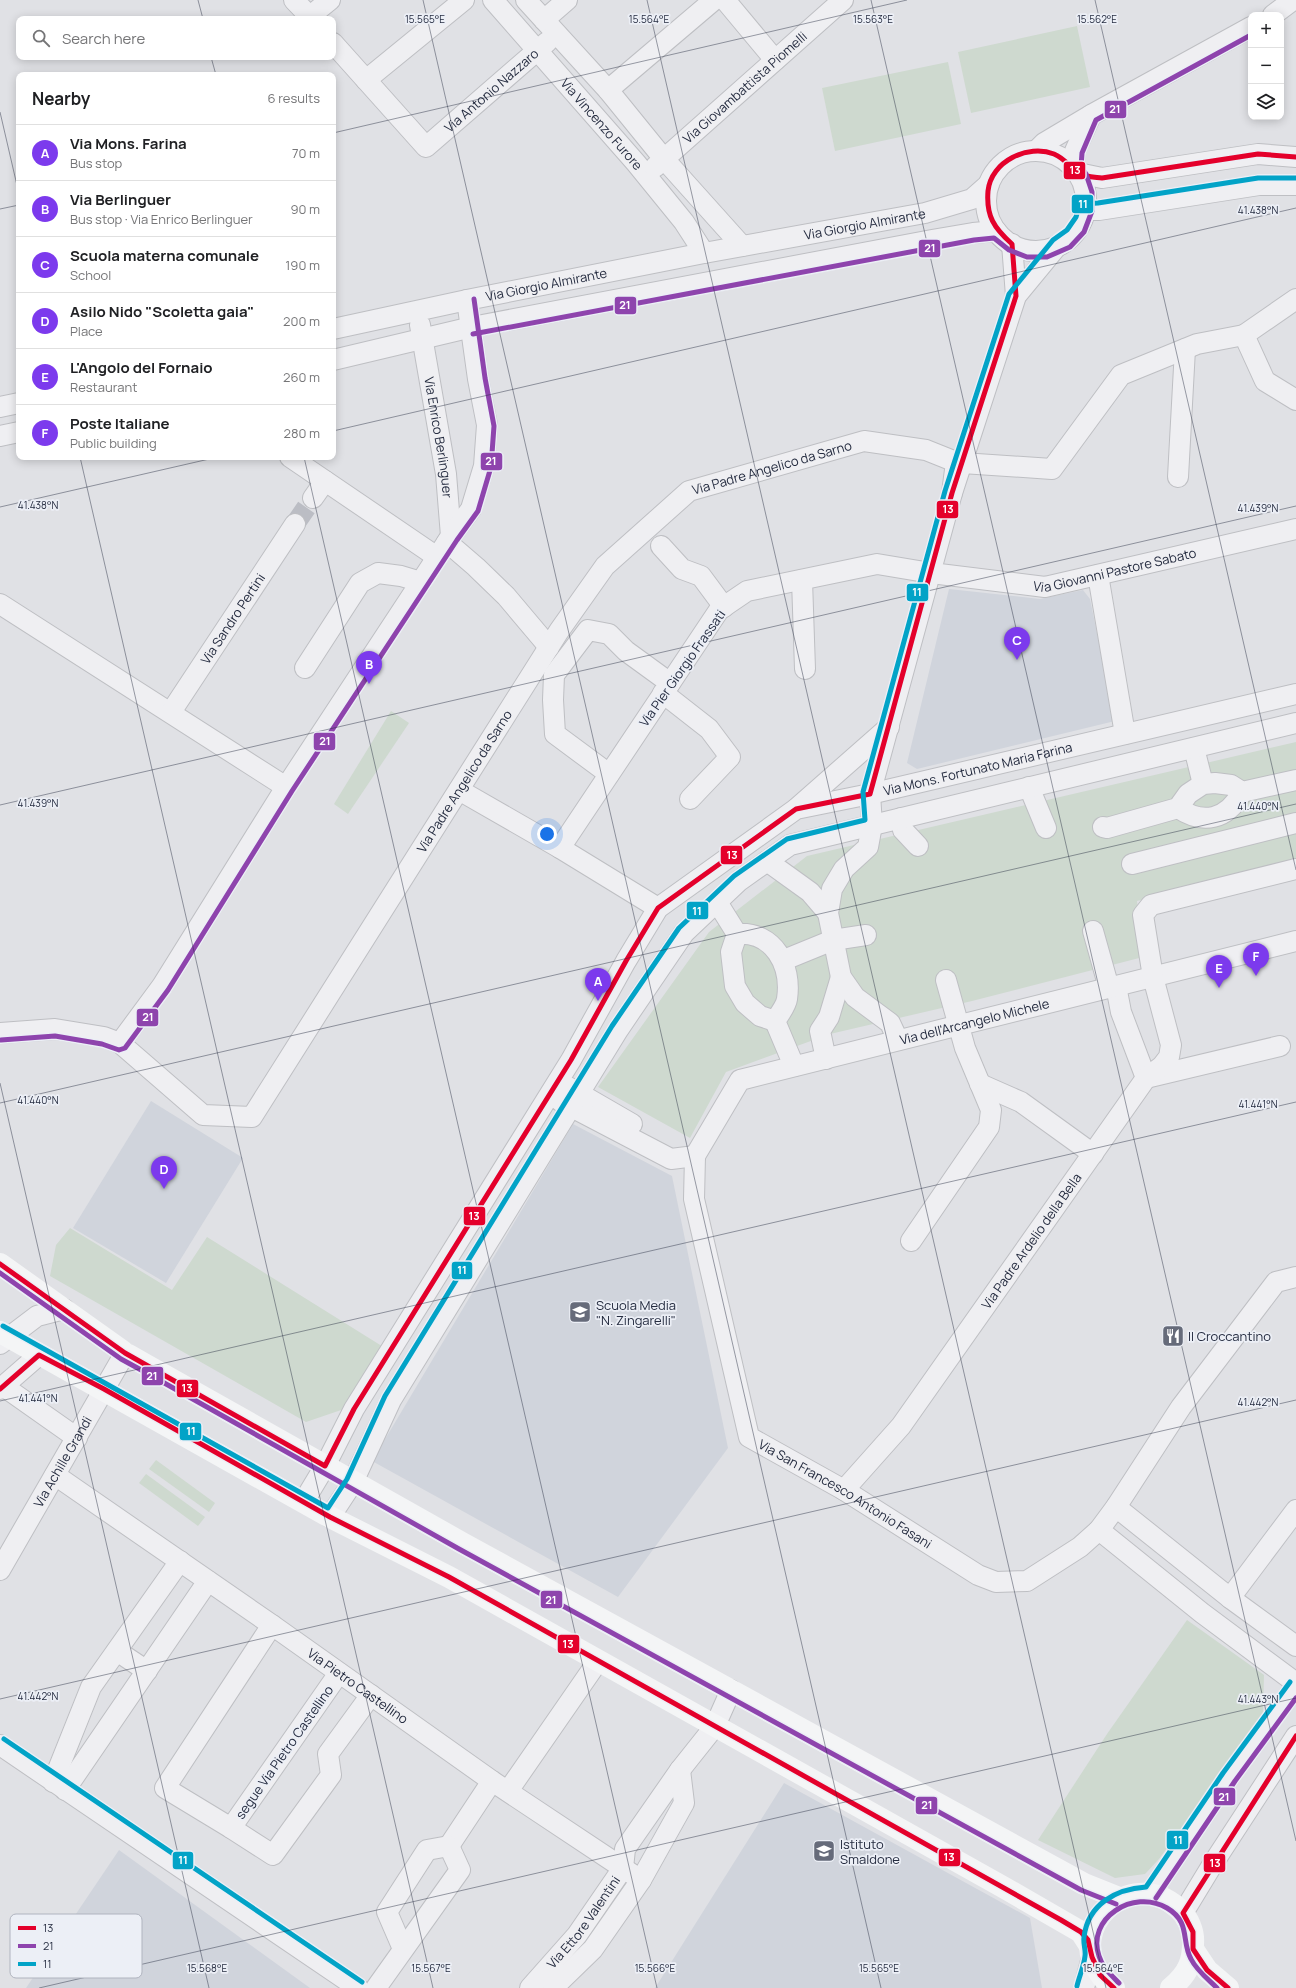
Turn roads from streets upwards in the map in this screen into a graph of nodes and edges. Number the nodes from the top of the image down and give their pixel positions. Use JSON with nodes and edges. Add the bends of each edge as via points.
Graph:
{"nodes":[{"id":1,"x":294,"y":0,"type":"edge"},
{"id":2,"x":330,"y":0,"type":"edge"},
{"id":3,"x":464,"y":0,"type":"edge"},
{"id":4,"x":494,"y":0,"type":"edge"},
{"id":5,"x":526,"y":0,"type":"edge"},
{"id":6,"x":567,"y":0,"type":"edge"},
{"id":7,"x":714,"y":0,"type":"edge"},
{"id":8,"x":725,"y":0,"type":"edge"},
{"id":9,"x":1293,"y":0,"type":"edge"},
{"id":10,"x":841,"y":1,"type":"edge"},
{"id":11,"x":1278,"y":12,"type":"edge"},
{"id":12,"x":308,"y":16,"type":"edge"},
{"id":13,"x":312,"y":16,"type":"edge"},
{"id":14,"x":550,"y":27,"type":"junction"},
{"id":15,"x":1248,"y":30,"type":"edge"},
{"id":16,"x":336,"y":46,"type":"edge"},
{"id":17,"x":538,"y":50,"type":"junction"},
{"id":18,"x":775,"y":60,"type":"junction"},
{"id":19,"x":366,"y":80,"type":"junction"},
{"id":20,"x":608,"y":90,"type":"junction"},
{"id":21,"x":1091,"y":115,"type":"junction"},
{"id":22,"x":1036,"y":151,"type":"junction"},
{"id":23,"x":1296,"y":157,"type":"edge"},
{"id":24,"x":664,"y":159,"type":"junction"},
{"id":25,"x":1076,"y":171,"type":"junction"},
{"id":26,"x":646,"y":175,"type":"junction"},
{"id":27,"x":988,"y":184,"type":"junction"},
{"id":28,"x":1296,"y":185,"type":"edge"},
{"id":29,"x":1085,"y":210,"type":"junction"},
{"id":30,"x":996,"y":232,"type":"junction"},
{"id":31,"x":1012,"y":244,"type":"junction"},
{"id":32,"x":1058,"y":245,"type":"junction"},
{"id":33,"x":742,"y":246,"type":"junction"},
{"id":34,"x":704,"y":253,"type":"junction"},
{"id":35,"x":1016,"y":296,"type":"junction"},
{"id":36,"x":1296,"y":299,"type":"edge"},
{"id":37,"x":467,"y":300,"type":"junction"},
{"id":38,"x":418,"y":310,"type":"junction"},
{"id":39,"x":472,"y":327,"type":"junction"},
{"id":40,"x":336,"y":328,"type":"edge"},
{"id":41,"x":1244,"y":335,"type":"junction"},
{"id":42,"x":423,"y":338,"type":"junction"},
{"id":43,"x":1185,"y":349,"type":"junction"},
{"id":44,"x":336,"y":359,"type":"edge"},
{"id":45,"x":1296,"y":400,"type":"edge"},
{"id":46,"x":16,"y":404,"type":"edge"},
{"id":47,"x":0,"y":407,"type":"edge"},
{"id":48,"x":16,"y":433,"type":"edge"},
{"id":49,"x":0,"y":436,"type":"edge"},
{"id":50,"x":294,"y":460,"type":"edge"},
{"id":51,"x":962,"y":463,"type":"junction"},
{"id":52,"x":1178,"y":477,"type":"dead end"},
{"id":53,"x":325,"y":481,"type":"junction"},
{"id":54,"x":952,"y":493,"type":"junction"},
{"id":55,"x":313,"y":498,"type":"tunnel mouth"},
{"id":56,"x":295,"y":524,"type":"tunnel mouth"},
{"id":57,"x":1296,"y":529,"type":"edge"},
{"id":58,"x":445,"y":545,"type":"junction"},
{"id":59,"x":661,"y":546,"type":"dead end"},
{"id":60,"x":931,"y":573,"type":"junction"},
{"id":61,"x":1098,"y":575,"type":"junction"},
{"id":62,"x":802,"y":580,"type":"junction"},
{"id":63,"x":421,"y":582,"type":"junction"},
{"id":64,"x":0,"y":604,"type":"edge"},
{"id":65,"x":724,"y":607,"type":"junction"},
{"id":66,"x":549,"y":647,"type":"junction"},
{"id":67,"x":305,"y":668,"type":"dead end"},
{"id":68,"x":805,"y":669,"type":"dead end"},
{"id":69,"x":667,"y":688,"type":"junction"},
{"id":70,"x":1296,"y":694,"type":"edge"},
{"id":71,"x":171,"y":712,"type":"junction"},
{"id":72,"x":1296,"y":723,"type":"edge"},
{"id":73,"x":889,"y":727,"type":"junction"},
{"id":74,"x":1125,"y":734,"type":"junction"},
{"id":75,"x":1194,"y":748,"type":"junction"},
{"id":76,"x":609,"y":774,"type":"junction"},
{"id":77,"x":1296,"y":780,"type":"edge"},
{"id":78,"x":1203,"y":784,"type":"junction"},
{"id":79,"x":286,"y":787,"type":"junction"},
{"id":80,"x":1029,"y":787,"type":"junction"},
{"id":81,"x":458,"y":790,"type":"junction"},
{"id":82,"x":1242,"y":792,"type":"junction"},
{"id":83,"x":870,"y":794,"type":"junction"},
{"id":84,"x":690,"y":799,"type":"dead end"},
{"id":85,"x":1178,"y":808,"type":"junction"},
{"id":86,"x":796,"y":809,"type":"junction"},
{"id":87,"x":901,"y":818,"type":"junction"},
{"id":88,"x":1215,"y":818,"type":"junction"},
{"id":89,"x":1296,"y":823,"type":"edge"},
{"id":90,"x":872,"y":825,"type":"junction"},
{"id":91,"x":1103,"y":826,"type":"dead end"},
{"id":92,"x":1046,"y":828,"type":"dead end"},
{"id":93,"x":1222,"y":841,"type":"junction"},
{"id":94,"x":918,"y":846,"type":"dead end"},
{"id":95,"x":560,"y":848,"type":"junction"},
{"id":96,"x":767,"y":861,"type":"junction"},
{"id":97,"x":1132,"y":864,"type":"dead end"},
{"id":98,"x":1296,"y":869,"type":"edge"},
{"id":99,"x":717,"y":902,"type":"junction"},
{"id":100,"x":658,"y":908,"type":"junction"},
{"id":101,"x":828,"y":913,"type":"junction"},
{"id":102,"x":1093,"y":931,"type":"dead end"},
{"id":103,"x":737,"y":934,"type":"junction"},
{"id":104,"x":866,"y":935,"type":"dead end"},
{"id":105,"x":833,"y":940,"type":"junction"},
{"id":106,"x":1296,"y":941,"type":"edge"},
{"id":107,"x":784,"y":960,"type":"junction"},
{"id":108,"x":841,"y":977,"type":"junction"},
{"id":109,"x":1153,"y":977,"type":"junction"},
{"id":110,"x":946,"y":980,"type":"dead end"},
{"id":111,"x":1112,"y":987,"type":"junction"},
{"id":112,"x":775,"y":1021,"type":"junction"},
{"id":113,"x":958,"y":1025,"type":"junction"},
{"id":114,"x":0,"y":1033,"type":"edge"},
{"id":115,"x":898,"y":1040,"type":"junction"},
{"id":116,"x":120,"y":1043,"type":"junction"},
{"id":117,"x":1280,"y":1046,"type":"dead end"},
{"id":118,"x":826,"y":1059,"type":"junction"},
{"id":119,"x":794,"y":1066,"type":"junction"},
{"id":120,"x":1146,"y":1078,"type":"junction"},
{"id":121,"x":980,"y":1084,"type":"junction"},
{"id":122,"x":554,"y":1089,"type":"junction"},
{"id":123,"x":575,"y":1101,"type":"junction"},
{"id":124,"x":1093,"y":1154,"type":"junction"},
{"id":125,"x":695,"y":1156,"type":"junction"},
{"id":126,"x":910,"y":1241,"type":"dead end"},
{"id":127,"x":0,"y":1264,"type":"edge"},
{"id":128,"x":1296,"y":1277,"type":"edge"},
{"id":129,"x":64,"y":1309,"type":"junction"},
{"id":130,"x":3,"y":1338,"type":"edge"},
{"id":131,"x":125,"y":1353,"type":"junction"},
{"id":132,"x":39,"y":1355,"type":"junction"},
{"id":133,"x":1,"y":1388,"type":"edge"},
{"id":134,"x":104,"y":1389,"type":"junction"},
{"id":135,"x":77,"y":1438,"type":"junction"},
{"id":136,"x":325,"y":1466,"type":"junction"},
{"id":137,"x":55,"y":1475,"type":"junction"},
{"id":138,"x":353,"y":1482,"type":"junction"},
{"id":139,"x":844,"y":1490,"type":"junction"},
{"id":140,"x":304,"y":1501,"type":"junction"},
{"id":141,"x":1116,"y":1507,"type":"junction"},
{"id":142,"x":1296,"y":1510,"type":"edge"},
{"id":143,"x":330,"y":1517,"type":"junction"},
{"id":144,"x":1099,"y":1530,"type":"junction"},
{"id":145,"x":180,"y":1561,"type":"junction"},
{"id":146,"x":0,"y":1570,"type":"edge"},
{"id":147,"x":208,"y":1581,"type":"junction"},
{"id":148,"x":1225,"y":1594,"type":"junction"},
{"id":149,"x":1202,"y":1613,"type":"junction"},
{"id":150,"x":272,"y":1625,"type":"junction"},
{"id":151,"x":1296,"y":1646,"type":"edge"},
{"id":152,"x":117,"y":1651,"type":"junction"},
{"id":153,"x":598,"y":1661,"type":"junction"},
{"id":154,"x":147,"y":1671,"type":"junction"},
{"id":155,"x":339,"y":1673,"type":"junction"},
{"id":156,"x":1296,"y":1684,"type":"edge"},
{"id":157,"x":731,"y":1690,"type":"junction"},
{"id":158,"x":371,"y":1695,"type":"junction"},
{"id":159,"x":715,"y":1726,"type":"junction"},
{"id":160,"x":1296,"y":1736,"type":"edge"},
{"id":161,"x":0,"y":1745,"type":"edge"},
{"id":162,"x":680,"y":1770,"type":"junction"},
{"id":163,"x":59,"y":1786,"type":"junction"},
{"id":164,"x":500,"y":1786,"type":"junction"},
{"id":165,"x":231,"y":1828,"type":"junction"},
{"id":166,"x":449,"y":1846,"type":"junction"},
{"id":167,"x":623,"y":1868,"type":"junction"},
{"id":168,"x":641,"y":1880,"type":"junction"},
{"id":169,"x":1150,"y":1894,"type":"junction"},
{"id":170,"x":1119,"y":1898,"type":"junction"},
{"id":171,"x":1183,"y":1913,"type":"junction"},
{"id":172,"x":403,"y":1949,"type":"junction"},
{"id":173,"x":1194,"y":1949,"type":"junction"},
{"id":174,"x":1091,"y":1951,"type":"junction"},
{"id":175,"x":358,"y":1988,"type":"edge"},
{"id":176,"x":376,"y":1988,"type":"edge"},
{"id":177,"x":530,"y":1988,"type":"edge"},
{"id":178,"x":552,"y":1988,"type":"edge"},
{"id":179,"x":1084,"y":1988,"type":"edge"},
{"id":180,"x":1114,"y":1988,"type":"edge"},
{"id":181,"x":1171,"y":1988,"type":"edge"},
{"id":182,"x":1228,"y":1988,"type":"edge"}],
"edges":[{"from":1,"to":12,"type":"street"},
{"from":2,"to":13,"type":"street"},
{"from":3,"to":19,"type":"street"},
{"from":4,"to":17,"type":"street","name":"Via Vincenzo Furore"},
{"from":5,"to":14,"type":"street","name":"Via Vincenzo Furore"},
{"from":6,"to":14,"type":"street","name":"Via Antonio Nazzaro"},
{"from":7,"to":20,"type":"street"},
{"from":8,"to":18,"type":"street"},
{"from":9,"to":11,"type":"street"},
{"from":10,"to":18,"type":"street","name":"Via Giovambattista Piomelli"},
{"from":14,"to":17,"type":"street","name":"Via Antonio Nazzaro"},
{"from":14,"to":20,"type":"street","name":"Via Vincenzo Furore"},
{"from":15,"to":21,"type":"street"},
{"from":16,"to":19,"type":"street"},
{"from":17,"to":19,"type":"street","name":"Via Antonio Nazzaro","via":[[426,147]]},
{"from":17,"to":26,"type":"street","name":"Via Vincenzo Furore"},
{"from":18,"to":24,"type":"street","name":"Via Giovambattista Piomelli"},
{"from":20,"to":24,"type":"street","name":"Via Vincenzo Furore"},
{"from":21,"to":22,"type":"street","via":[[1044,143]]},
{"from":21,"to":25,"type":"street","via":[[1075,150]]},
{"from":22,"to":25,"type":"street","via":[[1049,152],[1061,157]]},
{"from":22,"to":27,"type":"street","via":[[1019,154],[1004,162]]},
{"from":23,"to":25,"type":"street","via":[[1258,154],[1102,178]]},
{"from":24,"to":26,"type":"street","name":"Via Giovambattista Piomelli"},
{"from":24,"to":33,"type":"street","name":"Via Vincenzo Furore"},
{"from":25,"to":29,"type":"street","via":[[1085,193]]},
{"from":26,"to":34,"type":"street","name":"Via Vincenzo Furore","via":[[684,222]]},
{"from":27,"to":30,"type":"street","via":[[988,216]]},
{"from":27,"to":33,"type":"street","name":"Via Giorgio Almirante","via":[[972,199],[925,213]]},
{"from":28,"to":29,"type":"street","via":[[1259,185]]},
{"from":29,"to":32,"type":"street","via":[[1078,228]]},
{"from":30,"to":31,"type":"street"},
{"from":30,"to":39,"type":"street","name":"Via Giorgio Almirante","via":[[932,240]]},
{"from":31,"to":32,"type":"street","via":[[1028,250]]},
{"from":31,"to":35,"type":"street"},
{"from":32,"to":35,"type":"street"},
{"from":33,"to":34,"type":"street","name":"Via Giorgio Almirante"},
{"from":34,"to":37,"type":"street","name":"Via Giorgio Almirante"},
{"from":35,"to":51,"type":"street"},
{"from":36,"to":41,"type":"street"},
{"from":37,"to":38,"type":"street","name":"Via Giorgio Almirante"},
{"from":37,"to":39,"type":"street","name":"Via Enrico Berlinguer"},
{"from":38,"to":40,"type":"street","name":"Via Giorgio Almirante"},
{"from":38,"to":42,"type":"street"},
{"from":39,"to":42,"type":"street","name":"Via Giorgio Almirante"},
{"from":39,"to":58,"type":"street","name":"Via Enrico Berlinguer","via":[[487,425],[484,466],[471,509]]},
{"from":41,"to":43,"type":"street","via":[[1197,344]]},
{"from":41,"to":45,"type":"street","via":[[1265,381]]},
{"from":42,"to":44,"type":"street","name":"Via Giorgio Almirante"},
{"from":42,"to":58,"type":"street","name":"Via Enrico Berlinguer","via":[[446,474]]},
{"from":43,"to":51,"type":"street","via":[[1122,375],[1052,469]]},
{"from":43,"to":52,"type":"street"},
{"from":46,"to":47,"type":"street"},
{"from":48,"to":49,"type":"street"},
{"from":50,"to":53,"type":"street"},
{"from":51,"to":54,"type":"street"},
{"from":53,"to":55,"type":"street"},
{"from":53,"to":58,"type":"street"},
{"from":54,"to":60,"type":"street"},
{"from":54,"to":66,"type":"street","name":"Via Padre Angelico da Sarno","via":[[956,462],[926,450],[864,441],[689,491],[605,566]]},
{"from":56,"to":71,"type":"street","name":"Via Sandro Pertini"},
{"from":57,"to":61,"type":"street","name":"Via Giovanni Pastore Sabato"},
{"from":58,"to":63,"type":"street","name":"Via Enrico Berlinguer"},
{"from":58,"to":66,"type":"street","via":[[476,567],[506,596]]},
{"from":59,"to":65,"type":"street","via":[[682,569],[701,576]]},
{"from":60,"to":61,"type":"street","name":"Via Giovanni Pastore Sabato","via":[[1046,588]]},
{"from":60,"to":62,"type":"street","name":"Via Pier Giorgio Frassati","via":[[877,564]]},
{"from":60,"to":73,"type":"street"},
{"from":61,"to":74,"type":"street"},
{"from":62,"to":65,"type":"street","name":"Via Pier Giorgio Frassati","via":[[747,591]]},
{"from":62,"to":68,"type":"street"},
{"from":63,"to":67,"type":"street","via":[[378,573],[360,583]]},
{"from":63,"to":79,"type":"street","name":"Via Enrico Berlinguer"},
{"from":64,"to":71,"type":"street"},
{"from":65,"to":69,"type":"street","name":"Via Pier Giorgio Frassati","via":[[719,610]]},
{"from":66,"to":81,"type":"street","name":"Via Padre Angelico da Sarno"},
{"from":69,"to":76,"type":"street","name":"Via Pier Giorgio Frassati"},
{"from":69,"to":76,"type":"street","via":[[609,634],[588,630],[554,675],[554,734]]},
{"from":69,"to":84,"type":"street","via":[[709,729],[730,757]]},
{"from":70,"to":74,"type":"street","name":"Via Mons. Fortunato Maria Farina"},
{"from":71,"to":79,"type":"street"},
{"from":72,"to":75,"type":"street"},
{"from":73,"to":83,"type":"street"},
{"from":73,"to":86,"type":"street"},
{"from":74,"to":83,"type":"street","name":"Via Mons. Fortunato Maria Farina"},
{"from":75,"to":78,"type":"street"},
{"from":75,"to":80,"type":"street"},
{"from":76,"to":95,"type":"street","name":"Via Pier Giorgio Frassati"},
{"from":77,"to":82,"type":"street"},
{"from":78,"to":82,"type":"street","via":[[1231,785]]},
{"from":78,"to":85,"type":"street","via":[[1188,794]]},
{"from":79,"to":116,"type":"street","name":"Via Enrico Berlinguer","via":[[162,986]]},
{"from":80,"to":87,"type":"street"},
{"from":80,"to":92,"type":"street"},
{"from":81,"to":95,"type":"street"},
{"from":81,"to":116,"type":"street","name":"Via Padre Angelico da Sarno","via":[[252,1117],[203,1115]]},
{"from":82,"to":88,"type":"street","via":[[1228,810]]},
{"from":83,"to":86,"type":"street","name":"Via Mons. Fortunato Maria Farina"},
{"from":83,"to":90,"type":"street"},
{"from":85,"to":88,"type":"street","via":[[1188,815]]},
{"from":85,"to":91,"type":"street","via":[[1107,828]]},
{"from":86,"to":100,"type":"street","name":"Via Mons. Fortunato Maria Farina"},
{"from":87,"to":90,"type":"street"},
{"from":87,"to":94,"type":"street","via":[[903,830]]},
{"from":88,"to":93,"type":"street"},
{"from":89,"to":93,"type":"street"},
{"from":90,"to":96,"type":"street","via":[[790,845]]},
{"from":90,"to":101,"type":"street","via":[[868,847],[844,869],[832,889]]},
{"from":93,"to":97,"type":"street"},
{"from":95,"to":100,"type":"street"},
{"from":96,"to":99,"type":"street","via":[[739,881]]},
{"from":96,"to":101,"type":"street","via":[[810,892]]},
{"from":98,"to":109,"type":"street","name":"Via Padre Ardelio della Bella","via":[[1151,905],[1143,915]]},
{"from":99,"to":103,"type":"street"},
{"from":99,"to":123,"type":"street","via":[[684,933],[618,1030]]},
{"from":100,"to":122,"type":"street","name":"Via Mons. Fortunato Maria Farina"},
{"from":101,"to":105,"type":"street"},
{"from":102,"to":111,"type":"street"},
{"from":103,"to":107,"type":"street","via":[[747,933],[763,938]]},
{"from":103,"to":112,"type":"street","via":[[731,952],[735,986],[744,1003],[760,1016]]},
{"from":104,"to":105,"type":"street"},
{"from":105,"to":107,"type":"street"},
{"from":105,"to":108,"type":"street"},
{"from":106,"to":109,"type":"street","name":"Via dell'Arcangelo Michele"},
{"from":107,"to":112,"type":"street","via":[[788,980],[787,1001]]},
{"from":108,"to":115,"type":"street","via":[[855,997],[890,1023]]},
{"from":108,"to":118,"type":"street","via":[[828,1017],[820,1031]]},
{"from":109,"to":111,"type":"street","name":"Via dell'Arcangelo Michele"},
{"from":109,"to":120,"type":"street","name":"Via Padre Ardelio della Bella","via":[[1171,1045],[1169,1057]]},
{"from":110,"to":113,"type":"street"},
{"from":111,"to":113,"type":"street","name":"Via dell'Arcangelo Michele"},
{"from":111,"to":120,"type":"street"},
{"from":112,"to":119,"type":"street"},
{"from":113,"to":115,"type":"street","name":"Via dell'Arcangelo Michele"},
{"from":113,"to":121,"type":"street"},
{"from":114,"to":116,"type":"street","name":"Via Padre Angelico da Sarno","via":[[55,1029],[104,1037]]},
{"from":115,"to":118,"type":"street","name":"Via dell'Arcangelo Michele"},
{"from":117,"to":120,"type":"street"},
{"from":118,"to":119,"type":"street","name":"Via dell'Arcangelo Michele"},
{"from":119,"to":125,"type":"street","name":"Via dell'Arcangelo Michele","via":[[740,1080]]},
{"from":120,"to":124,"type":"street","name":"Via Padre Ardelio della Bella"},
{"from":121,"to":124,"type":"street","via":[[1021,1102]]},
{"from":121,"to":126,"type":"street","via":[[991,1110],[989,1127]]},
{"from":122,"to":123,"type":"street"},
{"from":122,"to":136,"type":"street","name":"Via Mons. Fortunato Maria Farina","via":[[354,1409]]},
{"from":123,"to":125,"type":"street","via":[[671,1159]]},
{"from":123,"to":138,"type":"street","via":[[391,1400]]},
{"from":124,"to":139,"type":"street","name":"Via Padre Ardelio della Bella","via":[[901,1426]]},
{"from":125,"to":139,"type":"street","name":"Via San Francesco Antonio Fasani","via":[[694,1199],[749,1437]]},
{"from":127,"to":129,"type":"street"},
{"from":128,"to":141,"type":"street","via":[[1276,1282],[1181,1407]]},
{"from":129,"to":130,"type":"street","via":[[37,1316]]},
{"from":129,"to":131,"type":"street"},
{"from":130,"to":132,"type":"street"},
{"from":131,"to":134,"type":"street","name":"Via Achille Grandi"},
{"from":131,"to":136,"type":"street"},
{"from":132,"to":133,"type":"street"},
{"from":132,"to":134,"type":"street"},
{"from":133,"to":135,"type":"street"},
{"from":134,"to":135,"type":"street","name":"Via Achille Grandi"},
{"from":134,"to":140,"type":"street"},
{"from":135,"to":137,"type":"street","name":"Via Achille Grandi"},
{"from":136,"to":138,"type":"street"},
{"from":136,"to":140,"type":"street","name":"Via Mons. Fortunato Maria Farina"},
{"from":137,"to":145,"type":"street","name":"Via Pietro Castellino"},
{"from":137,"to":146,"type":"street","name":"Via Achille Grandi"},
{"from":138,"to":143,"type":"street"},
{"from":138,"to":157,"type":"street"},
{"from":139,"to":144,"type":"street","name":"Via San Francesco Antonio Fasani","via":[[978,1575],[996,1582],[1027,1581],[1080,1547]]},
{"from":140,"to":143,"type":"street"},
{"from":141,"to":144,"type":"street"},
{"from":141,"to":148,"type":"street"},
{"from":142,"to":148,"type":"street"},
{"from":143,"to":153,"type":"street","via":[[449,1578]]},
{"from":144,"to":149,"type":"street"},
{"from":145,"to":147,"type":"street","name":"Via Pietro Castellino"},
{"from":145,"to":152,"type":"street"},
{"from":147,"to":150,"type":"street","name":"Via Pietro Castellino"},
{"from":147,"to":154,"type":"street"},
{"from":148,"to":149,"type":"street"},
{"from":148,"to":151,"type":"street"},
{"from":149,"to":156,"type":"street"},
{"from":150,"to":155,"type":"street","name":"Via Pietro Castellino"},
{"from":150,"to":165,"type":"street","via":[[165,1788]]},
{"from":152,"to":154,"type":"street"},
{"from":152,"to":163,"type":"street","via":[[91,1687]]},
{"from":153,"to":159,"type":"street"},
{"from":153,"to":164,"type":"street"},
{"from":154,"to":163,"type":"street"},
{"from":155,"to":158,"type":"street","name":"Via Pietro Castellino"},
{"from":155,"to":165,"type":"street","name":"segue Via Pietro Castellino"},
{"from":156,"to":169,"type":"street"},
{"from":157,"to":159,"type":"street","name":"Via Ettore Valentini"},
{"from":157,"to":170,"type":"street","via":[[1084,1884]]},
{"from":158,"to":164,"type":"street","name":"Via Pietro Castellino"},
{"from":158,"to":165,"type":"street","name":"segue Via Pietro Castellino","via":[[328,1754],[331,1774],[273,1856]]},
{"from":159,"to":162,"type":"street","name":"Via Ettore Valentini"},
{"from":159,"to":174,"type":"street","via":[[1061,1920],[1081,1932]]},
{"from":160,"to":171,"type":"street"},
{"from":161,"to":163,"type":"street"},
{"from":162,"to":167,"type":"street","name":"Via Ettore Valentini","via":[[625,1849]]},
{"from":162,"to":168,"type":"street","name":"Via Ettore Valentini","via":[[684,1803]]},
{"from":163,"to":175,"type":"street"},
{"from":164,"to":166,"type":"street"},
{"from":164,"to":167,"type":"street","name":"Via Pietro Castellino"},
{"from":166,"to":172,"type":"street","via":[[460,1870]]},
{"from":166,"to":172,"type":"street","via":[[427,1850],[387,1912]]},
{"from":167,"to":168,"type":"street","name":"Via Pietro Castellino"},
{"from":167,"to":177,"type":"street","name":"Via Ettore Valentini","via":[[577,1935]]},
{"from":168,"to":178,"type":"street","name":"Via Ettore Valentini","via":[[593,1949]]},
{"from":169,"to":170,"type":"street","via":[[1131,1894]]},
{"from":169,"to":171,"type":"street","via":[[1170,1901]]},
{"from":170,"to":174,"type":"street","via":[[1098,1918],[1092,1934]]},
{"from":171,"to":173,"type":"street","via":[[1193,1932]]},
{"from":172,"to":176,"type":"street"},
{"from":173,"to":181,"type":"street","via":[[1186,1972]]},
{"from":173,"to":182,"type":"street","via":[[1207,1970]]},
{"from":174,"to":179,"type":"street"},
{"from":174,"to":180,"type":"street","via":[[1100,1975]]}]}
